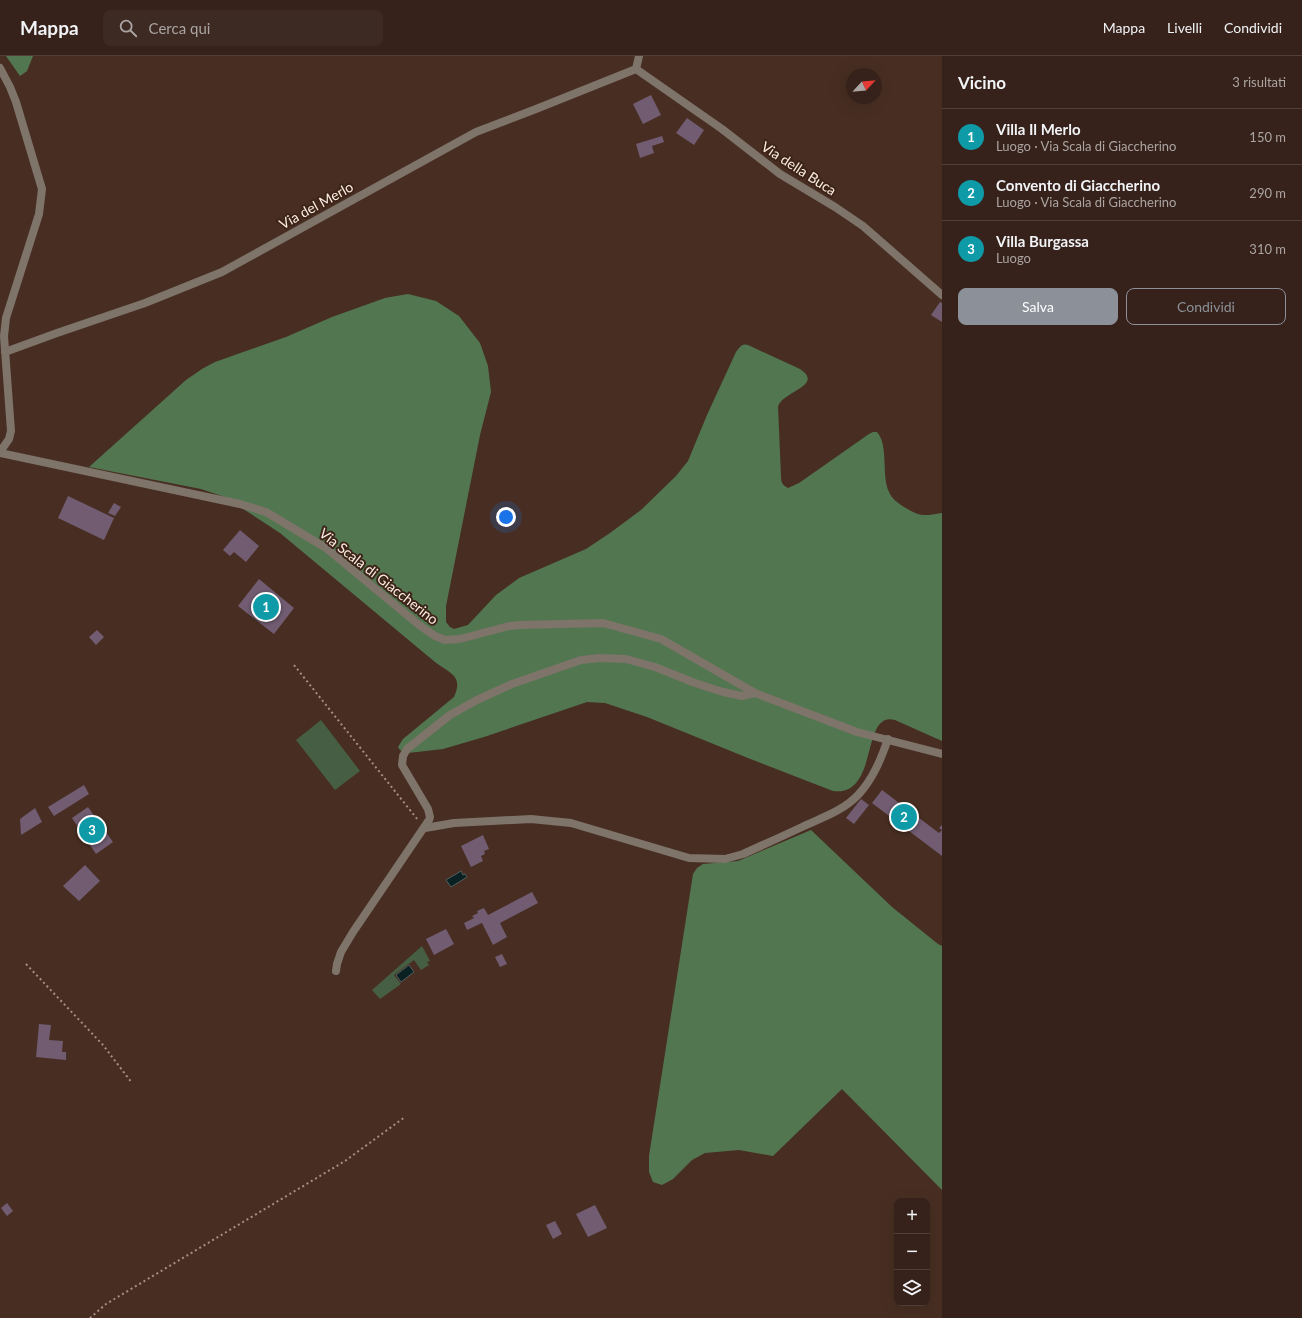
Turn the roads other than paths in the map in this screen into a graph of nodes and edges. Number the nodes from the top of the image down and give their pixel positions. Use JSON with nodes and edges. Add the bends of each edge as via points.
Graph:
{"nodes":[{"id":1,"x":639,"y":56,"type":"edge"},
{"id":2,"x":0,"y":68,"type":"edge"},
{"id":3,"x":636,"y":69,"type":"junction"},
{"id":4,"x":942,"y":295,"type":"edge"},
{"id":5,"x":5,"y":352,"type":"junction"},
{"id":6,"x":0,"y":453,"type":"edge"},
{"id":7,"x":754,"y":693,"type":"junction"},
{"id":8,"x":888,"y":739,"type":"junction"},
{"id":9,"x":942,"y":754,"type":"edge"},
{"id":10,"x":425,"y":828,"type":"junction"},
{"id":11,"x":336,"y":971,"type":"dead end"}],
"edges":[{"from":1,"to":3,"type":"street"},
{"from":2,"to":5,"type":"street","via":[[16,102],[42,189],[39,214],[6,318]]},
{"from":3,"to":4,"type":"street","name":"Via della Buca","via":[[722,129],[780,174],[863,226]]},
{"from":3,"to":5,"type":"street","name":"Via del Merlo","via":[[476,132],[222,272],[145,303]]},
{"from":5,"to":6,"type":"street","via":[[11,435]]},
{"from":6,"to":7,"type":"street","name":"Via Scala di Giaccherino","via":[[240,504],[266,512],[326,548],[419,625],[440,639],[460,639],[509,626],[603,623],[661,639]]},
{"from":7,"to":8,"type":"street","name":"Via Scala di Giaccherino","via":[[857,732]]},
{"from":7,"to":10,"type":"street","via":[[742,696],[626,659],[600,658],[581,660],[512,684],[450,715],[404,753],[402,765],[429,812],[430,820]]},
{"from":8,"to":9,"type":"street","name":"Via Scala di Giaccherino"},
{"from":8,"to":10,"type":"street","via":[[882,758],[872,776],[850,802],[835,812],[732,858],[689,858],[571,823],[532,819],[454,823]]},
{"from":10,"to":11,"type":"street","via":[[353,932],[341,952]]}]}
